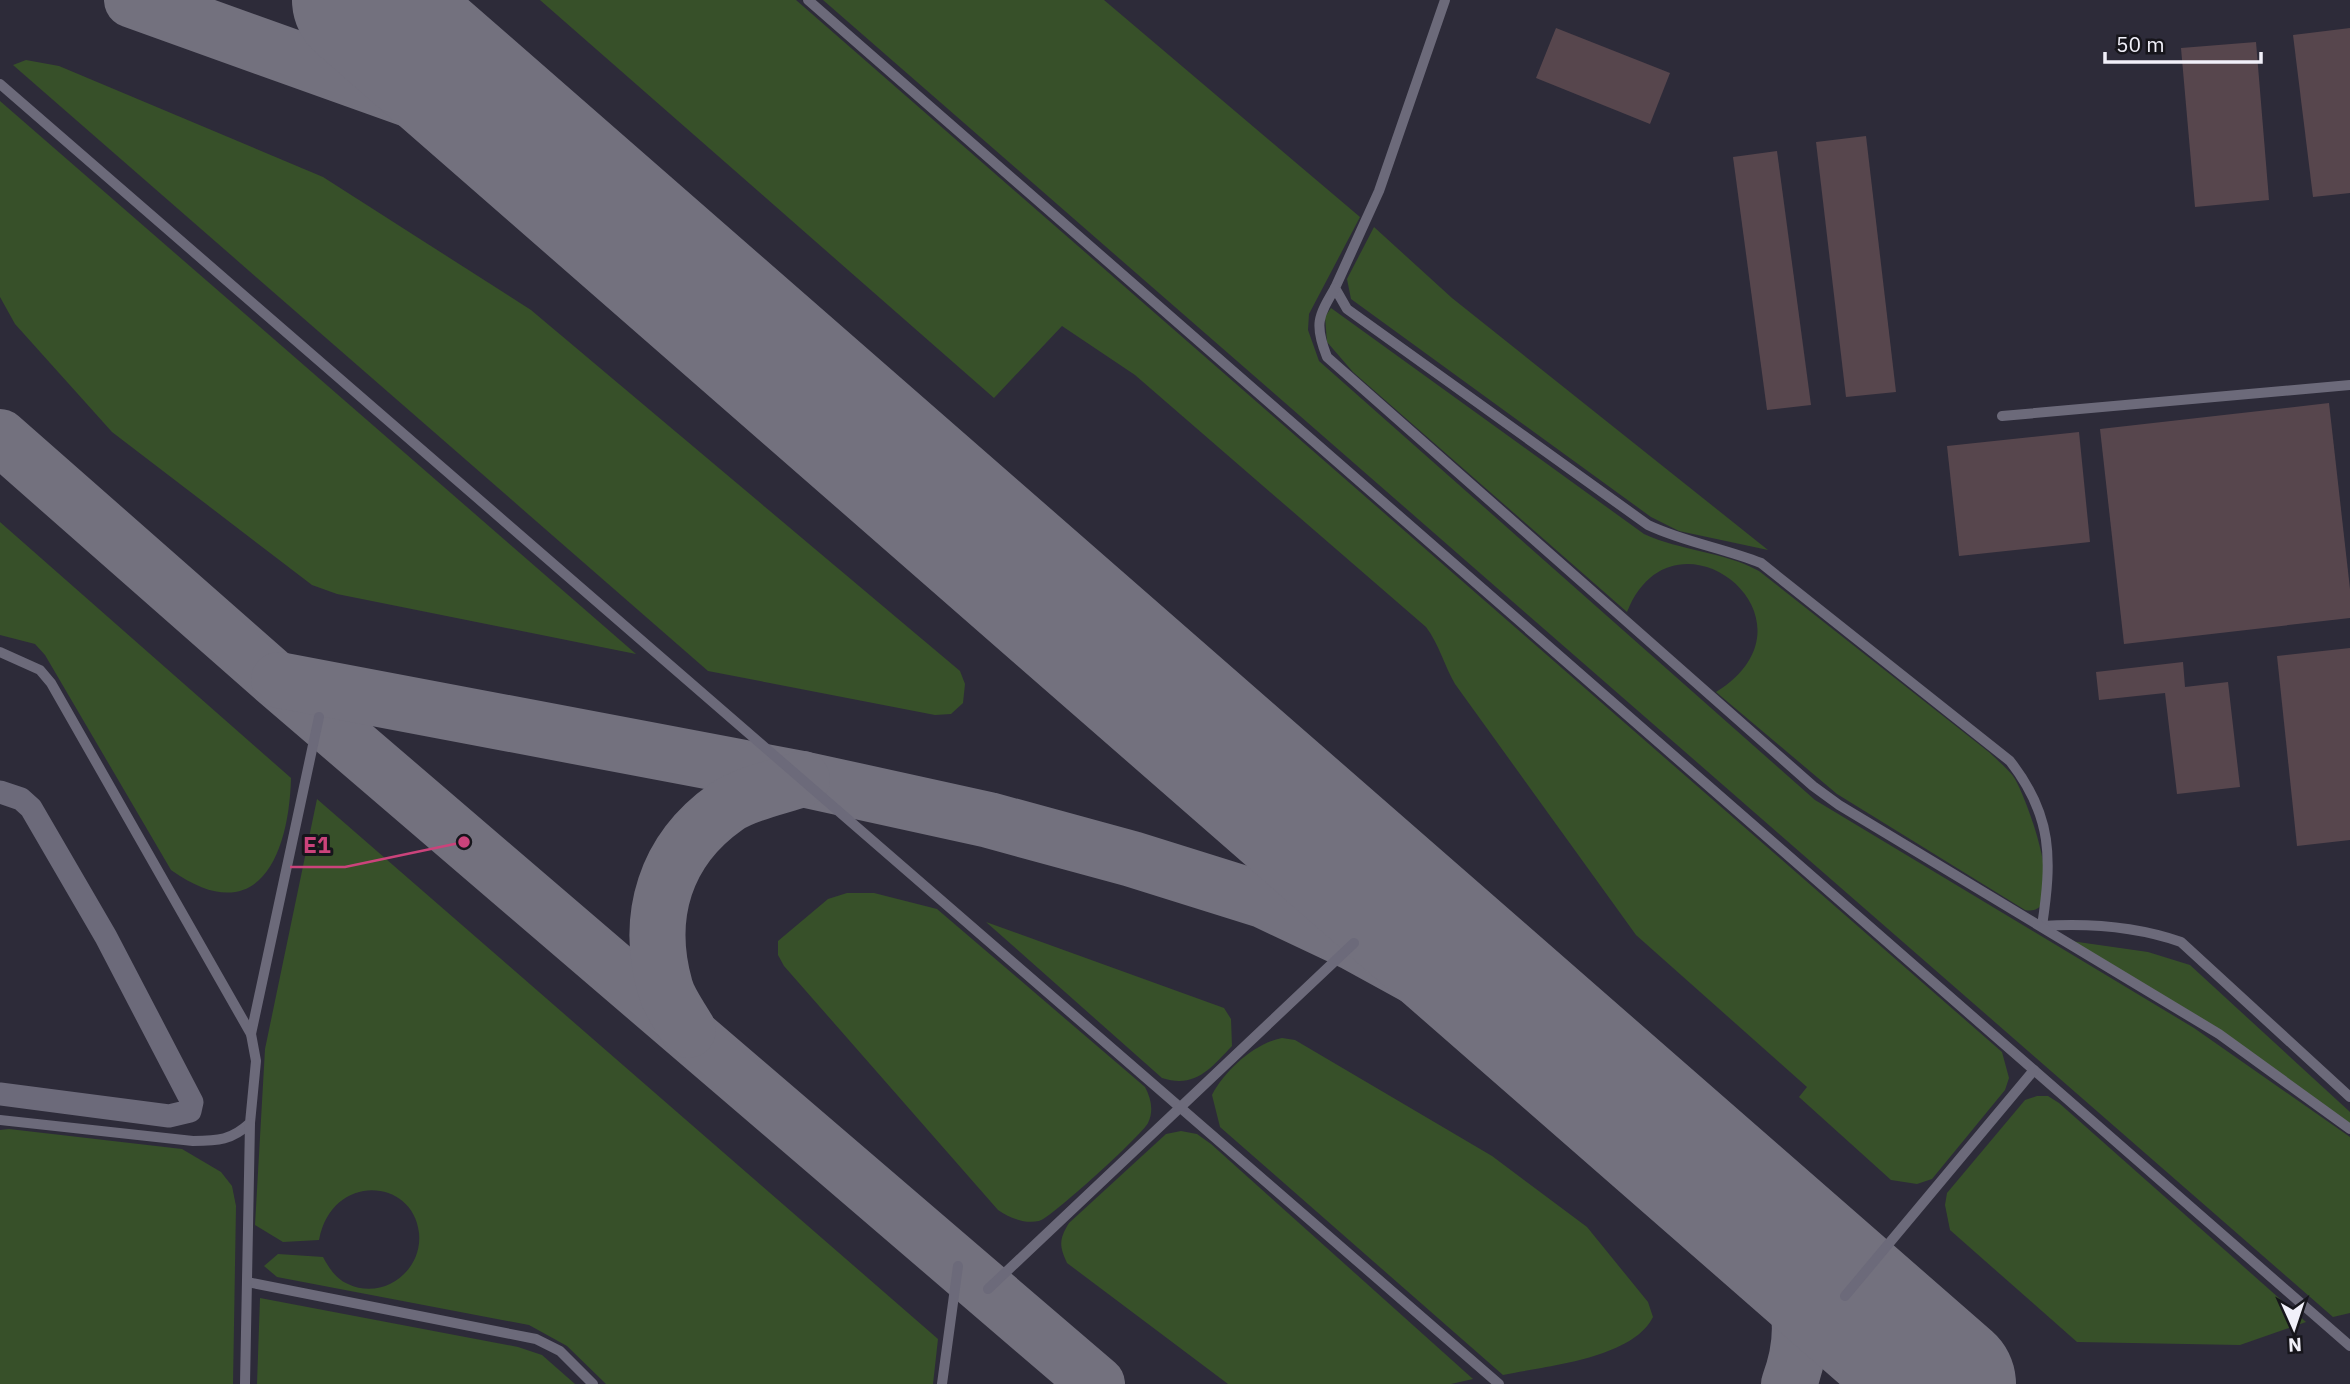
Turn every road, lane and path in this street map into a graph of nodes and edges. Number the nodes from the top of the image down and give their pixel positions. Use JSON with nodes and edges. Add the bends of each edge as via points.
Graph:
{"nodes":[{"id":1,"x":808,"y":0,"type":"edge"},
{"id":2,"x":1445,"y":0,"type":"edge"},
{"id":3,"x":0,"y":84,"type":"edge"},
{"id":4,"x":1335,"y":288,"type":"junction"},
{"id":5,"x":2350,"y":385,"type":"edge"},
{"id":6,"x":2002,"y":416,"type":"dead end"},
{"id":7,"x":0,"y":652,"type":"edge"},
{"id":8,"x":319,"y":717,"type":"dead end"},
{"id":9,"x":0,"y":792,"type":"edge"},
{"id":10,"x":2042,"y":926,"type":"junction"},
{"id":11,"x":1354,"y":943,"type":"dead end"},
{"id":12,"x":251,"y":1034,"type":"junction"},
{"id":13,"x":2034,"y":1070,"type":"junction"},
{"id":14,"x":0,"y":1094,"type":"edge"},
{"id":15,"x":2350,"y":1097,"type":"edge"},
{"id":16,"x":1180,"y":1107,"type":"junction"},
{"id":17,"x":0,"y":1120,"type":"edge"},
{"id":18,"x":250,"y":1123,"type":"junction"},
{"id":19,"x":2350,"y":1129,"type":"edge"},
{"id":20,"x":958,"y":1266,"type":"dead end"},
{"id":21,"x":247,"y":1283,"type":"junction"},
{"id":22,"x":988,"y":1289,"type":"dead end"},
{"id":23,"x":1845,"y":1296,"type":"dead end"},
{"id":24,"x":2350,"y":1346,"type":"edge"},
{"id":25,"x":245,"y":1384,"type":"edge"},
{"id":26,"x":593,"y":1384,"type":"edge"},
{"id":27,"x":943,"y":1384,"type":"edge"},
{"id":28,"x":1499,"y":1384,"type":"edge"}],
"edges":[{"from":1,"to":13,"type":"lane"},
{"from":2,"to":4,"type":"lane","via":[[1379,191]]},
{"from":3,"to":16,"type":"lane"},
{"from":4,"to":10,"type":"lane","via":[[1318,317],[1319,337],[1327,356],[1813,786]]},
{"from":4,"to":10,"type":"lane","via":[[1347,309],[1647,525],[1680,540],[1730,550],[1760,563],[2010,761],[2032,788],[2042,814],[2048,884]]},
{"from":5,"to":6,"type":"lane"},
{"from":7,"to":12,"type":"lane","via":[[40,670],[51,683]]},
{"from":8,"to":12,"type":"lane"},
{"from":9,"to":14,"type":"street","via":[[32,808],[192,1102],[190,1111],[169,1116]]},
{"from":10,"to":15,"type":"lane","via":[[2113,926],[2180,942]]},
{"from":10,"to":19,"type":"lane","via":[[2219,1034]]},
{"from":11,"to":16,"type":"lane"},
{"from":12,"to":18,"type":"lane","via":[[256,1061]]},
{"from":13,"to":23,"type":"lane"},
{"from":13,"to":24,"type":"lane"},
{"from":16,"to":22,"type":"lane"},
{"from":16,"to":28,"type":"lane"},
{"from":17,"to":18,"type":"lane","via":[[216,1141],[235,1137]]},
{"from":18,"to":21,"type":"lane"},
{"from":20,"to":27,"type":"lane"},
{"from":21,"to":25,"type":"lane"},
{"from":21,"to":26,"type":"lane","via":[[536,1339],[560,1351]]}]}
